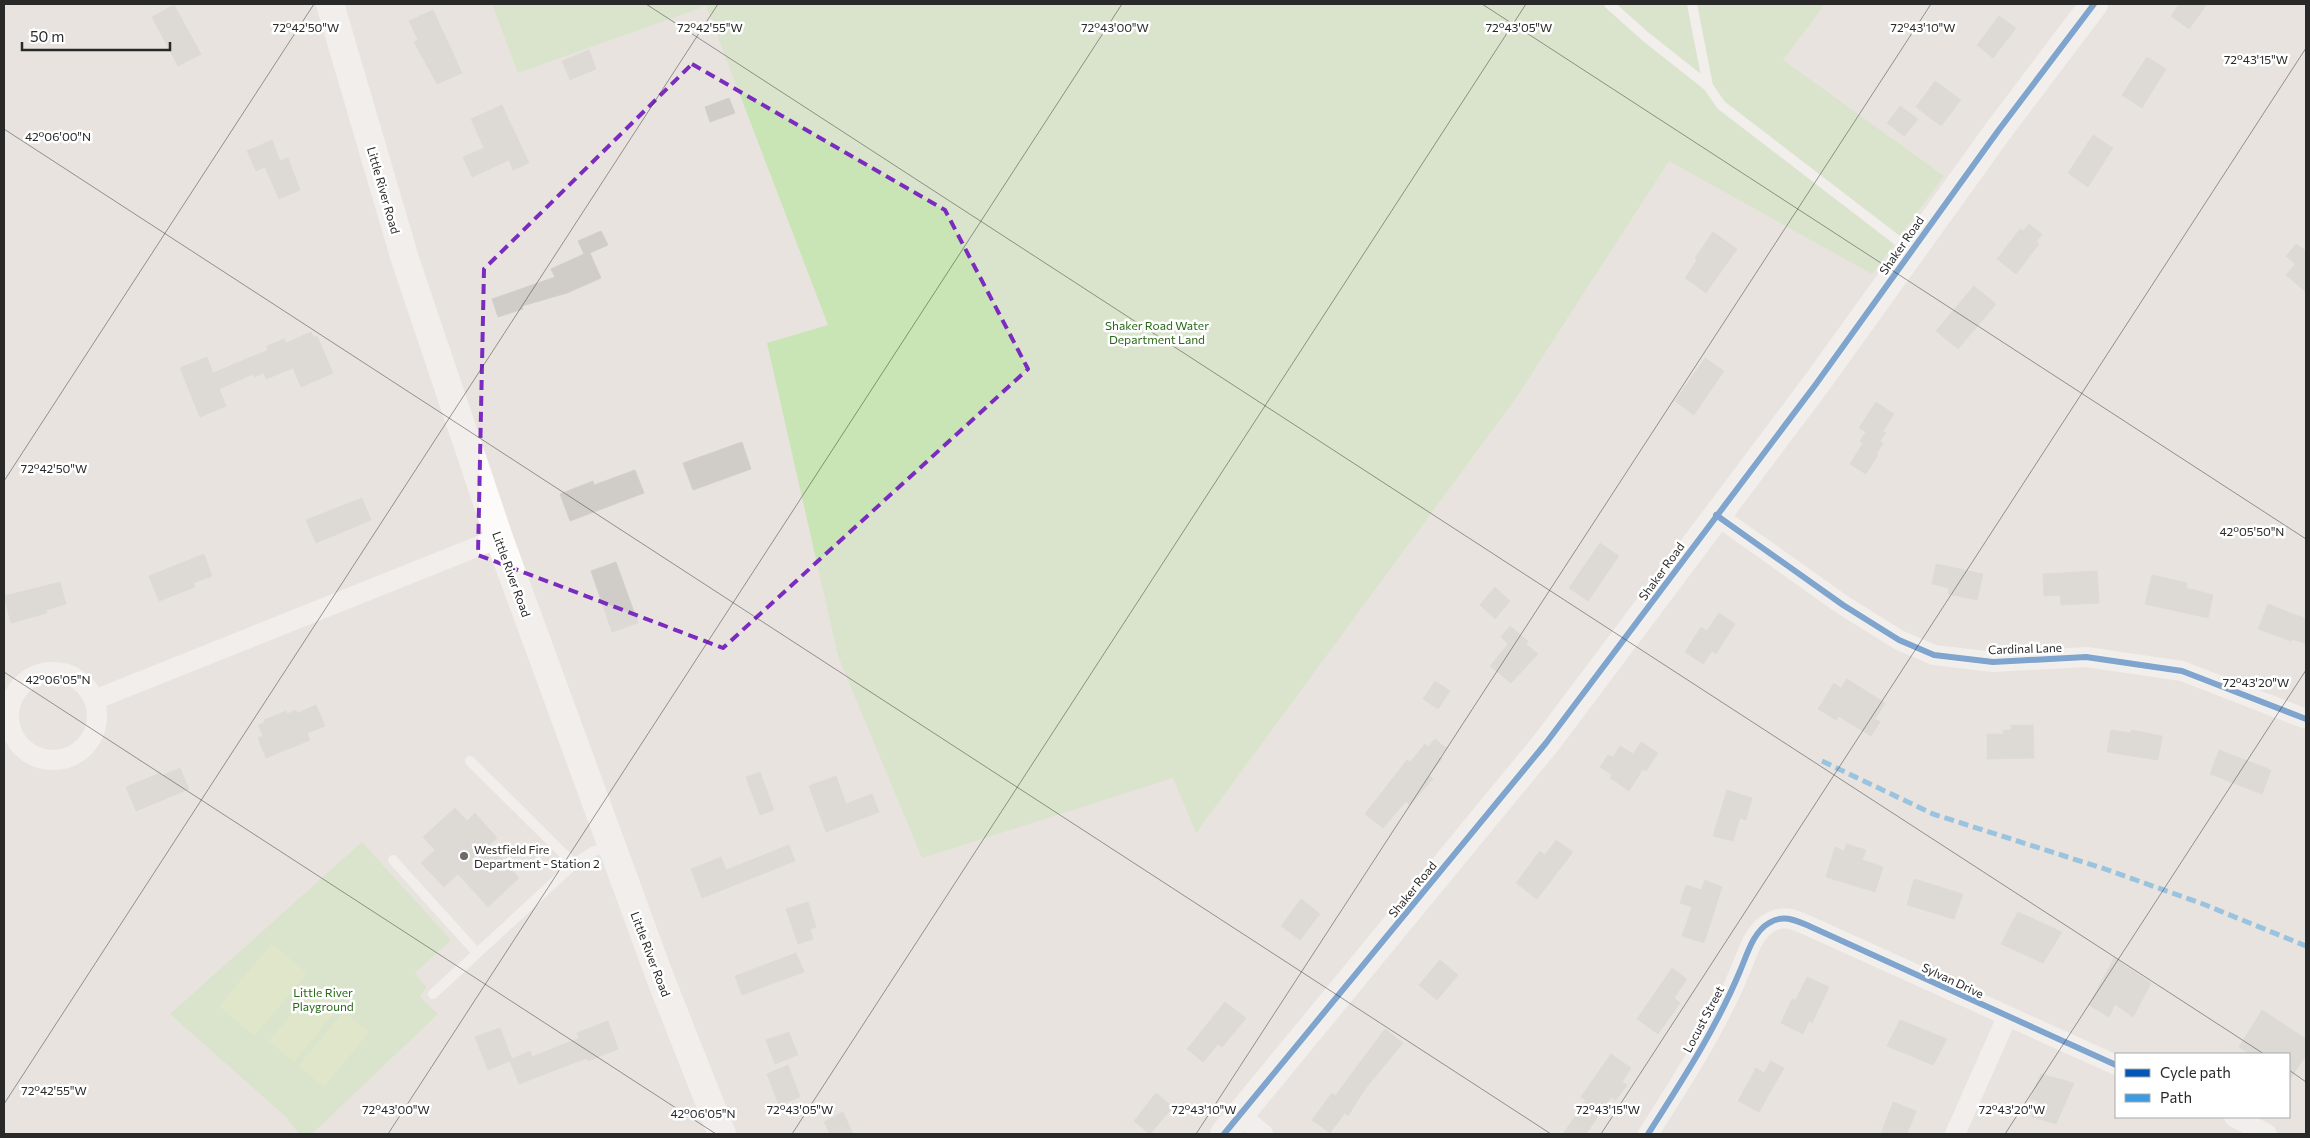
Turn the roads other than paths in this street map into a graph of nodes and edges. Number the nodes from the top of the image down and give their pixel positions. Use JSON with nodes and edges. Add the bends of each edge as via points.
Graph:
{"nodes":[{"id":1,"x":330,"y":4,"type":"edge"},
{"id":2,"x":1609,"y":4,"type":"edge"},
{"id":3,"x":1692,"y":4,"type":"edge"},
{"id":4,"x":2094,"y":4,"type":"edge"},
{"id":5,"x":1708,"y":86,"type":"junction"},
{"id":6,"x":1911,"y":250,"type":"junction"},
{"id":7,"x":1716,"y":515,"type":"junction"},
{"id":8,"x":499,"y":538,"type":"junction"},
{"id":9,"x":94,"y":700,"type":"junction"},
{"id":10,"x":2306,"y":719,"type":"edge"},
{"id":11,"x":470,"y":761,"type":"dead end"},
{"id":12,"x":611,"y":845,"type":"junction"},
{"id":13,"x":393,"y":860,"type":"dead end"},
{"id":14,"x":574,"y":864,"type":"junction"},
{"id":15,"x":1779,"y":918,"type":"joint"},
{"id":16,"x":477,"y":953,"type":"junction"},
{"id":17,"x":433,"y":994,"type":"dead end"},
{"id":18,"x":2007,"y":1017,"type":"junction"},
{"id":19,"x":2115,"y":1065,"type":"edge"},
{"id":20,"x":2236,"y":1118,"type":"edge"},
{"id":21,"x":1232,"y":1124,"type":"edge"},
{"id":22,"x":722,"y":1134,"type":"edge"},
{"id":23,"x":1263,"y":1134,"type":"edge"},
{"id":24,"x":1648,"y":1134,"type":"edge"},
{"id":25,"x":1955,"y":1134,"type":"edge"},
{"id":26,"x":2268,"y":1134,"type":"edge"}],
"edges":[{"from":1,"to":8,"type":"street","name":"Little River Road","via":[[404,259]]},
{"from":2,"to":5,"type":"lane"},
{"from":3,"to":5,"type":"lane"},
{"from":4,"to":6,"type":"street","name":"Shaker Road"},
{"from":5,"to":6,"type":"lane","via":[[1721,105]]},
{"from":6,"to":7,"type":"street","name":"Shaker Road","via":[[1816,384]]},
{"from":7,"to":10,"type":"street","name":"Cardinal Lane","via":[[1843,605],[1899,640],[1934,655],[1993,662],[2086,657],[2182,671]]},
{"from":7,"to":21,"type":"street","name":"Shaker Road","via":[[1546,742]]},
{"from":8,"to":9,"type":"street"},
{"from":8,"to":12,"type":"street","name":"Little River Road"},
{"from":9,"to":9,"type":"street","via":[[96,728],[84,746],[67,758],[52,760],[26,751],[10,727],[8,712],[12,698],[20,685],[32,676],[62,672],[87,687]]},
{"from":11,"to":14,"type":"lane"},
{"from":12,"to":14,"type":"lane"},
{"from":12,"to":22,"type":"street","name":"Little River Road"},
{"from":13,"to":16,"type":"lane"},
{"from":14,"to":16,"type":"lane"},
{"from":15,"to":18,"type":"street","name":"Sylvan Drive","via":[[1809,926]]},
{"from":15,"to":24,"type":"street","name":"Locust Street","via":[[1767,924],[1753,941],[1714,1026]]},
{"from":16,"to":17,"type":"lane"},
{"from":18,"to":19,"type":"street","name":"Sylvan Drive"},
{"from":18,"to":25,"type":"street"},
{"from":20,"to":26,"type":"street"},
{"from":21,"to":23,"type":"street"}]}
